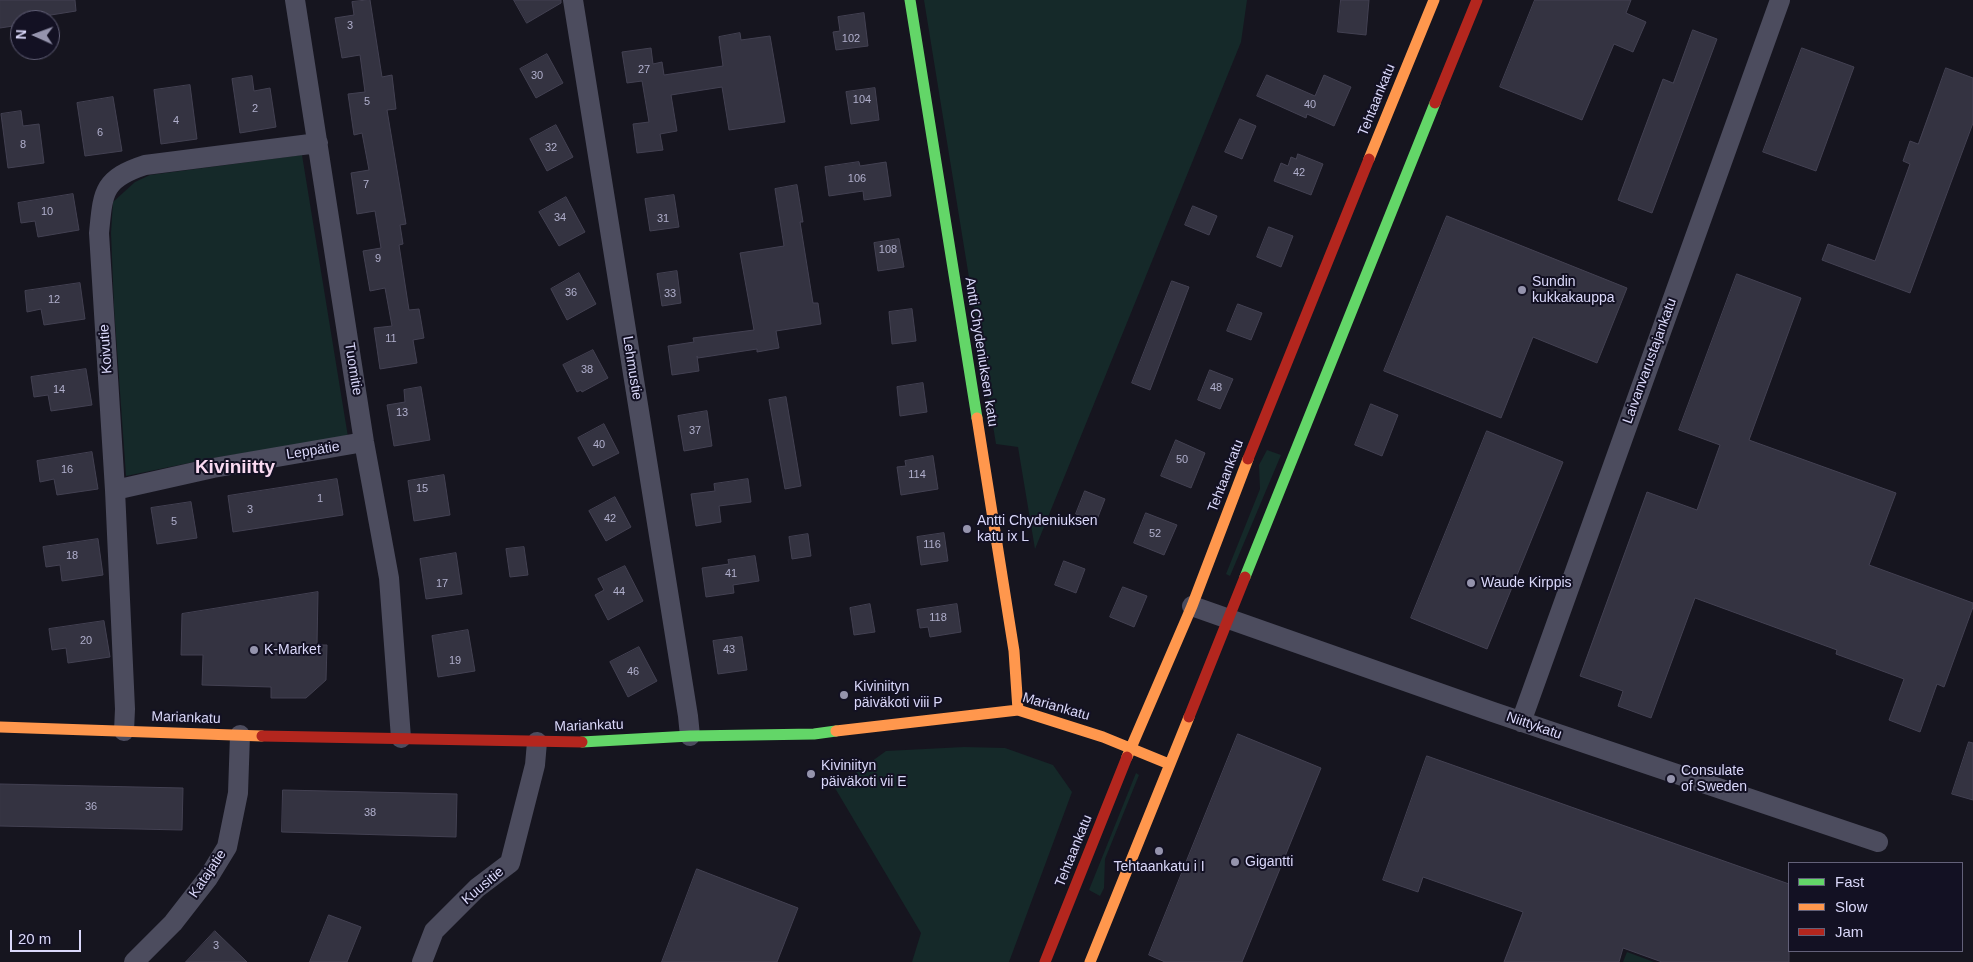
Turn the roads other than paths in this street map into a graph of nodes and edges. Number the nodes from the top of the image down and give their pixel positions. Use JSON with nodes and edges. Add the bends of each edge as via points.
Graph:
{"nodes":[{"id":1,"x":295,"y":0,"type":"edge"},
{"id":2,"x":573,"y":0,"type":"edge"},
{"id":3,"x":910,"y":0,"type":"edge"},
{"id":4,"x":1434,"y":0,"type":"edge"},
{"id":5,"x":1477,"y":0,"type":"edge"},
{"id":6,"x":1780,"y":0,"type":"edge"},
{"id":7,"x":318,"y":143,"type":"junction"},
{"id":8,"x":364,"y":442,"type":"junction"},
{"id":9,"x":115,"y":490,"type":"junction"},
{"id":10,"x":1192,"y":606,"type":"junction"},
{"id":11,"x":1228,"y":619,"type":"junction"},
{"id":12,"x":1018,"y":710,"type":"junction"},
{"id":13,"x":1521,"y":722,"type":"junction"},
{"id":14,"x":0,"y":727,"type":"edge"},
{"id":15,"x":124,"y":731,"type":"junction"},
{"id":16,"x":240,"y":735,"type":"junction"},
{"id":17,"x":690,"y":736,"type":"junction"},
{"id":18,"x":401,"y":738,"type":"junction"},
{"id":19,"x":537,"y":742,"type":"junction"},
{"id":20,"x":1131,"y":748,"type":"junction"},
{"id":21,"x":1169,"y":764,"type":"junction"},
{"id":22,"x":1878,"y":842,"type":"dead end"},
{"id":23,"x":134,"y":962,"type":"edge"},
{"id":24,"x":422,"y":962,"type":"edge"},
{"id":25,"x":1045,"y":962,"type":"edge"},
{"id":26,"x":1090,"y":962,"type":"edge"}],
"edges":[{"from":1,"to":7,"type":"street","name":"Tuomitie"},
{"from":2,"to":17,"type":"street","name":"Lehmustie"},
{"from":3,"to":12,"type":"main road","name":"Antti Chydeniuksen katu","via":[[1014,651]]},
{"from":4,"to":10,"type":"main road","name":"Tehtaankatu"},
{"from":5,"to":11,"type":"main road"},
{"from":6,"to":13,"type":"street","name":"Laivanvarustajankatu"},
{"from":7,"to":8,"type":"street","name":"Tuomitie"},
{"from":7,"to":9,"type":"street","name":"Koivutie","via":[[145,165],[127,171],[103,196],[99,233]]},
{"from":8,"to":9,"type":"street","name":"Leppätie","via":[[213,468]]},
{"from":8,"to":18,"type":"street","name":"Tuomitie","via":[[389,578]]},
{"from":9,"to":15,"type":"street","name":"Koivutie"},
{"from":10,"to":11,"type":"street","name":"Niittykatu"},
{"from":10,"to":20,"type":"main road","name":"Tehtaankatu"},
{"from":11,"to":13,"type":"street","name":"Niittykatu"},
{"from":11,"to":21,"type":"main road"},
{"from":12,"to":17,"type":"main road","name":"Mariankatu","via":[[814,734]]},
{"from":12,"to":20,"type":"main road","name":"Mariankatu"},
{"from":13,"to":22,"type":"street","name":"Niittykatu"},
{"from":14,"to":15,"type":"main road","name":"Mariankatu"},
{"from":15,"to":16,"type":"main road","name":"Mariankatu"},
{"from":16,"to":18,"type":"main road","name":"Mariankatu"},
{"from":16,"to":23,"type":"street","name":"Katajatie","via":[[238,794],[227,847],[174,923]]},
{"from":17,"to":19,"type":"main road","name":"Mariankatu"},
{"from":18,"to":19,"type":"main road","name":"Mariankatu"},
{"from":19,"to":24,"type":"street","name":"Kuusitie","via":[[535,765],[510,863],[477,888],[434,931]]},
{"from":20,"to":21,"type":"main road","name":"Mariankatu"},
{"from":20,"to":25,"type":"main road","name":"Tehtaankatu"},
{"from":21,"to":26,"type":"main road"}]}
